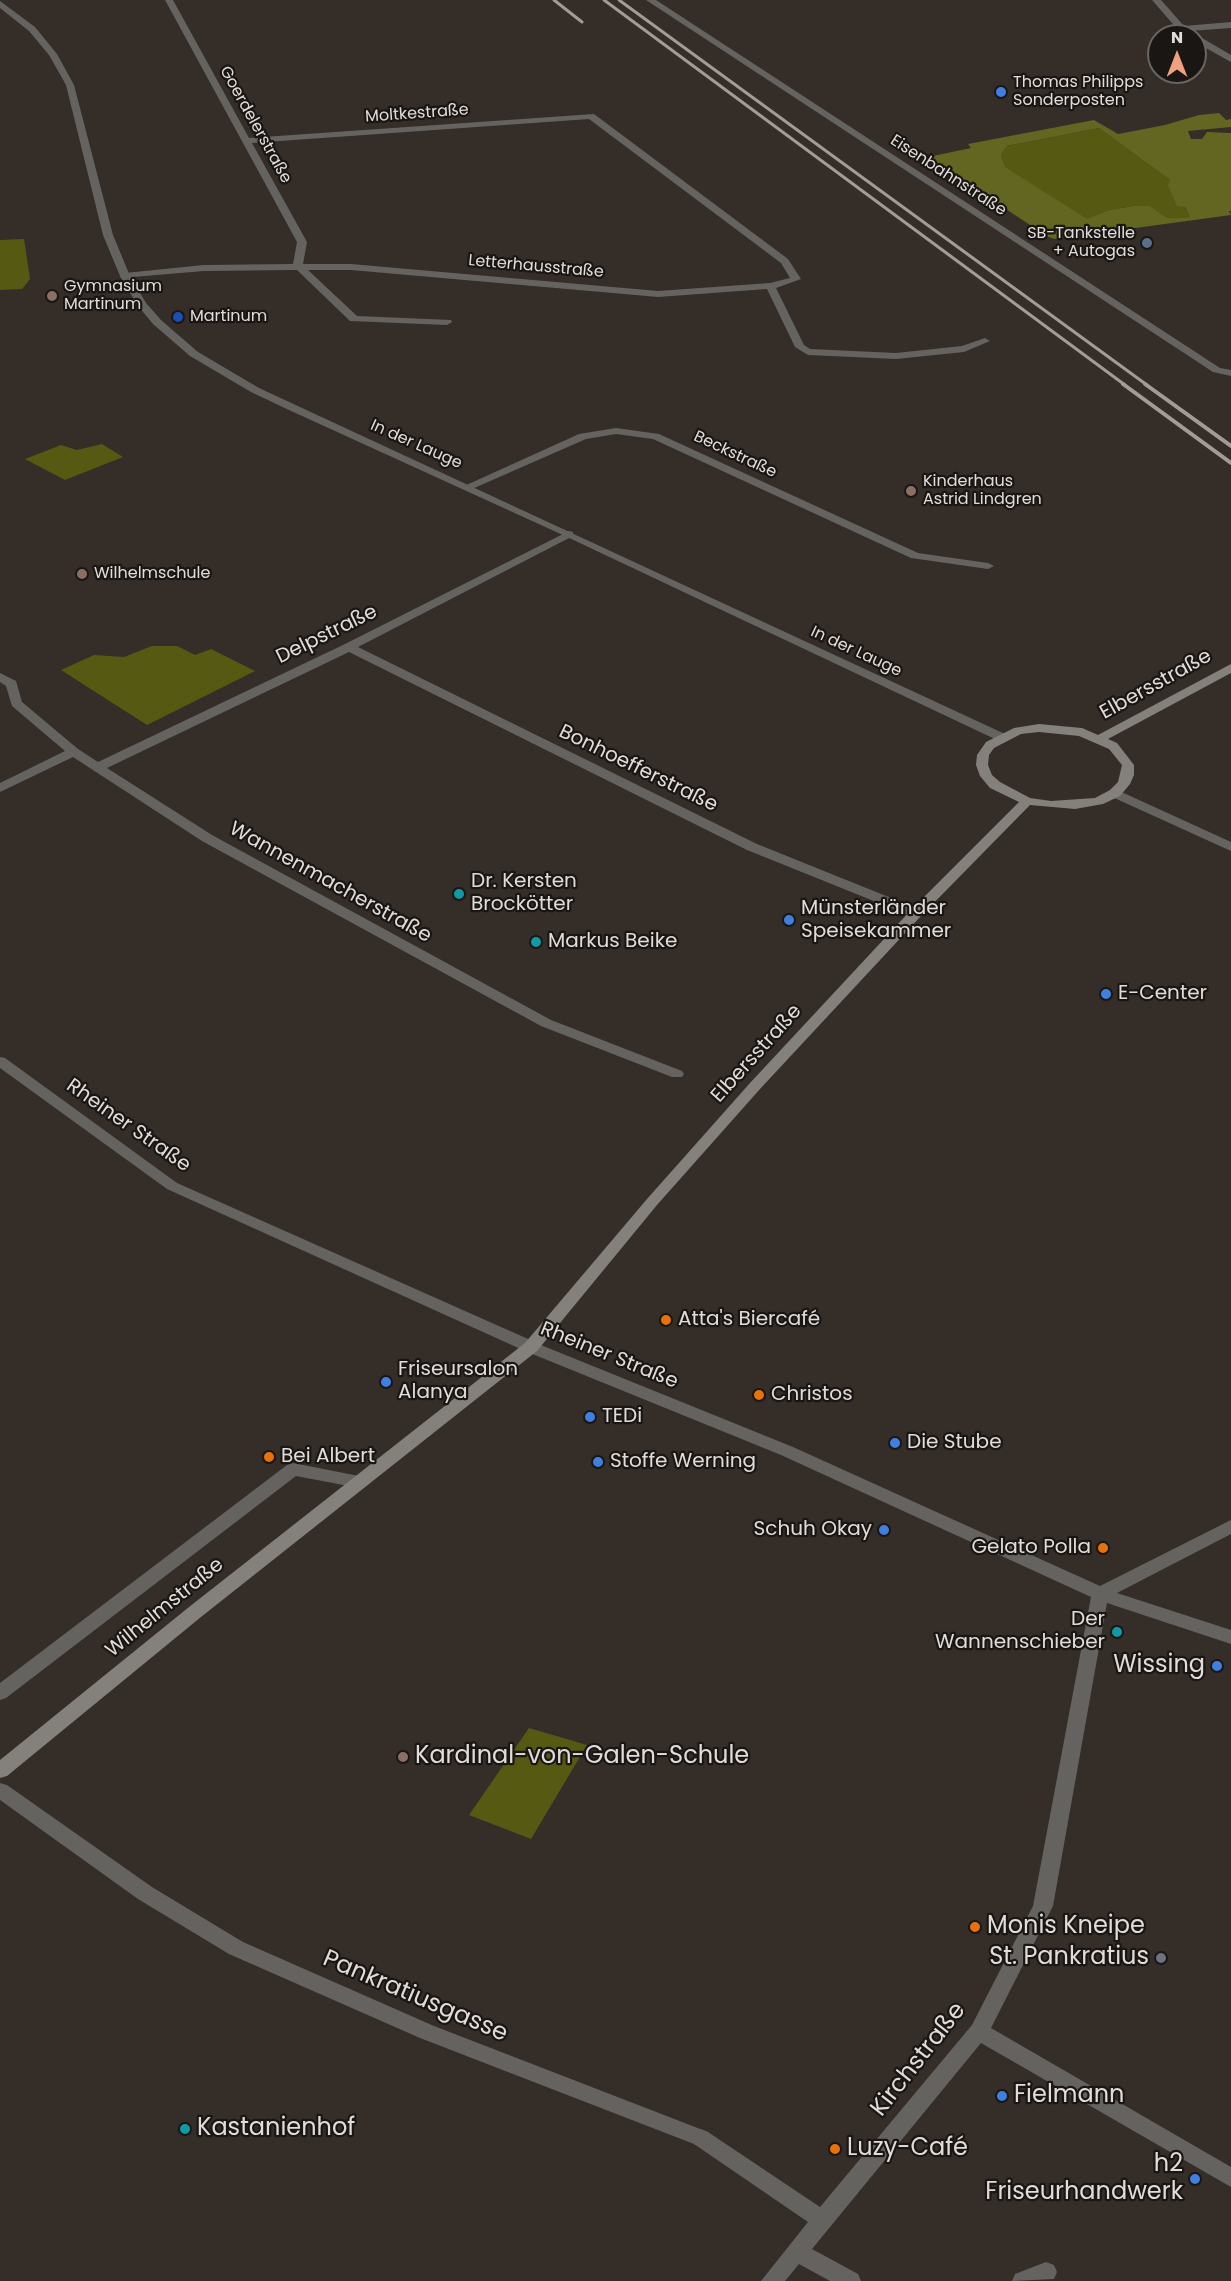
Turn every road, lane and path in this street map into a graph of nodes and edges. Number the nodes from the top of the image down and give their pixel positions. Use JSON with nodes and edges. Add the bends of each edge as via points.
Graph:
{"nodes":[{"id":1,"x":169,"y":0,"type":"edge"},
{"id":2,"x":650,"y":0,"type":"edge"},
{"id":3,"x":1156,"y":0,"type":"edge"},
{"id":4,"x":0,"y":4,"type":"edge"},
{"id":5,"x":1178,"y":24,"type":"edge"},
{"id":6,"x":1231,"y":25,"type":"edge"},
{"id":7,"x":1207,"y":27,"type":"edge"},
{"id":8,"x":1207,"y":44,"type":"edge"},
{"id":9,"x":1231,"y":58,"type":"edge"},
{"id":10,"x":591,"y":116,"type":"joint"},
{"id":11,"x":246,"y":141,"type":"junction"},
{"id":12,"x":298,"y":266,"type":"junction"},
{"id":13,"x":125,"y":276,"type":"junction"},
{"id":14,"x":770,"y":286,"type":"junction"},
{"id":15,"x":447,"y":321,"type":"dead end"},
{"id":16,"x":985,"y":342,"type":"dead end"},
{"id":17,"x":1231,"y":373,"type":"edge"},
{"id":18,"x":468,"y":487,"type":"junction"},
{"id":19,"x":569,"y":534,"type":"junction"},
{"id":20,"x":988,"y":566,"type":"dead end"},
{"id":21,"x":350,"y":647,"type":"junction"},
{"id":22,"x":1231,"y":668,"type":"edge"},
{"id":23,"x":0,"y":677,"type":"edge"},
{"id":24,"x":1001,"y":737,"type":"junction"},
{"id":25,"x":1101,"y":738,"type":"junction"},
{"id":26,"x":74,"y":752,"type":"junction"},
{"id":27,"x":100,"y":766,"type":"junction"},
{"id":28,"x":0,"y":788,"type":"edge"},
{"id":29,"x":1115,"y":793,"type":"junction"},
{"id":30,"x":1027,"y":801,"type":"junction"},
{"id":31,"x":1231,"y":847,"type":"edge"},
{"id":32,"x":916,"y":913,"type":"junction"},
{"id":33,"x":0,"y":1061,"type":"edge"},
{"id":34,"x":677,"y":1074,"type":"dead end"},
{"id":35,"x":531,"y":1347,"type":"junction"},
{"id":36,"x":359,"y":1482,"type":"junction"},
{"id":37,"x":1231,"y":1526,"type":"edge"},
{"id":38,"x":1100,"y":1594,"type":"junction"},
{"id":39,"x":1231,"y":1637,"type":"edge"},
{"id":40,"x":0,"y":1693,"type":"edge"},
{"id":41,"x":0,"y":1771,"type":"edge"},
{"id":42,"x":0,"y":1790,"type":"edge"},
{"id":43,"x":979,"y":2031,"type":"junction"},
{"id":44,"x":1231,"y":2178,"type":"edge"},
{"id":45,"x":824,"y":2221,"type":"junction"},
{"id":46,"x":797,"y":2253,"type":"junction"},
{"id":47,"x":1046,"y":2272,"type":"dead end"},
{"id":48,"x":772,"y":2281,"type":"edge"},
{"id":49,"x":850,"y":2281,"type":"edge"},
{"id":50,"x":1023,"y":2281,"type":"edge"}],
"edges":[{"from":1,"to":11,"type":"street","name":"Goerdelerstraße"},
{"from":2,"to":17,"type":"street","name":"Eisenbahnstraße","via":[[1217,370]]},
{"from":3,"to":5,"type":"street"},
{"from":4,"to":13,"type":"street","name":"In der Lauge","via":[[32,29],[70,85],[108,235]]},
{"from":6,"to":7,"type":"street"},
{"from":8,"to":9,"type":"street"},
{"from":10,"to":11,"type":"street","name":"Moltkestraße"},
{"from":10,"to":14,"type":"street","name":"Letterhausstraße","via":[[784,261],[796,279]]},
{"from":11,"to":12,"type":"street","name":"Goerdelerstraße","via":[[302,242]]},
{"from":12,"to":13,"type":"street","name":"Letterhausstraße","via":[[204,268]]},
{"from":12,"to":14,"type":"street","name":"Letterhausstraße","via":[[351,267],[658,294]]},
{"from":12,"to":15,"type":"street","via":[[354,319]]},
{"from":13,"to":18,"type":"street","name":"In der Lauge","via":[[157,321],[194,354],[255,390]]},
{"from":14,"to":16,"type":"street","via":[[800,347],[808,352],[896,356],[964,350]]},
{"from":18,"to":19,"type":"street","name":"In der Lauge"},
{"from":18,"to":20,"type":"street","name":"Beckstraße","via":[[583,436],[616,431],[655,436],[915,556]]},
{"from":19,"to":21,"type":"street","name":"Delpstraße"},
{"from":19,"to":24,"type":"street","name":"In der Lauge"},
{"from":21,"to":27,"type":"street","name":"Delpstraße"},
{"from":21,"to":32,"type":"street","name":"Bonhoefferstraße","via":[[752,847]]},
{"from":22,"to":25,"type":"main road","name":"Elbersstraße"},
{"from":23,"to":26,"type":"street","name":"Wannenmacherstraße","via":[[12,684],[16,703]]},
{"from":24,"to":25,"type":"main road","via":[[1039,728],[1071,730]]},
{"from":24,"to":30,"type":"main road","via":[[984,754],[986,776]]},
{"from":25,"to":29,"type":"main road","via":[[1128,765],[1128,775]]},
{"from":26,"to":27,"type":"street","name":"Wannenmacherstraße"},
{"from":26,"to":28,"type":"street"},
{"from":27,"to":34,"type":"street","name":"Wannenmacherstraße","via":[[207,838],[528,1014]]},
{"from":29,"to":30,"type":"main road","via":[[1076,805]]},
{"from":29,"to":31,"type":"street"},
{"from":30,"to":32,"type":"main road","name":"Elbersstraße"},
{"from":32,"to":35,"type":"main road","name":"Elbersstraße","via":[[652,1202]]},
{"from":33,"to":35,"type":"street","name":"Rheiner Straße","via":[[172,1186]]},
{"from":35,"to":36,"type":"main road","name":"Wilhelmstraße"},
{"from":35,"to":38,"type":"street","name":"Rheiner Straße","via":[[787,1451]]},
{"from":36,"to":40,"type":"street","name":"Wilhelmstraße","via":[[293,1469]]},
{"from":36,"to":41,"type":"main road","name":"Wilhelmstraße"},
{"from":37,"to":38,"type":"street"},
{"from":38,"to":39,"type":"street","name":"Rheiner Straße"},
{"from":38,"to":43,"type":"street","name":"Kirchstraße","via":[[1043,1906]]},
{"from":42,"to":45,"type":"street","name":"Pankratiusgasse","via":[[145,1893],[236,1948],[427,2032],[700,2138]]},
{"from":43,"to":44,"type":"street"},
{"from":43,"to":45,"type":"street","name":"Kirchstraße"},
{"from":45,"to":46,"type":"street","name":"Kirchstraße"},
{"from":46,"to":48,"type":"street","name":"Kirchstraße"},
{"from":46,"to":49,"type":"street"},
{"from":47,"to":50,"type":"street"}]}
